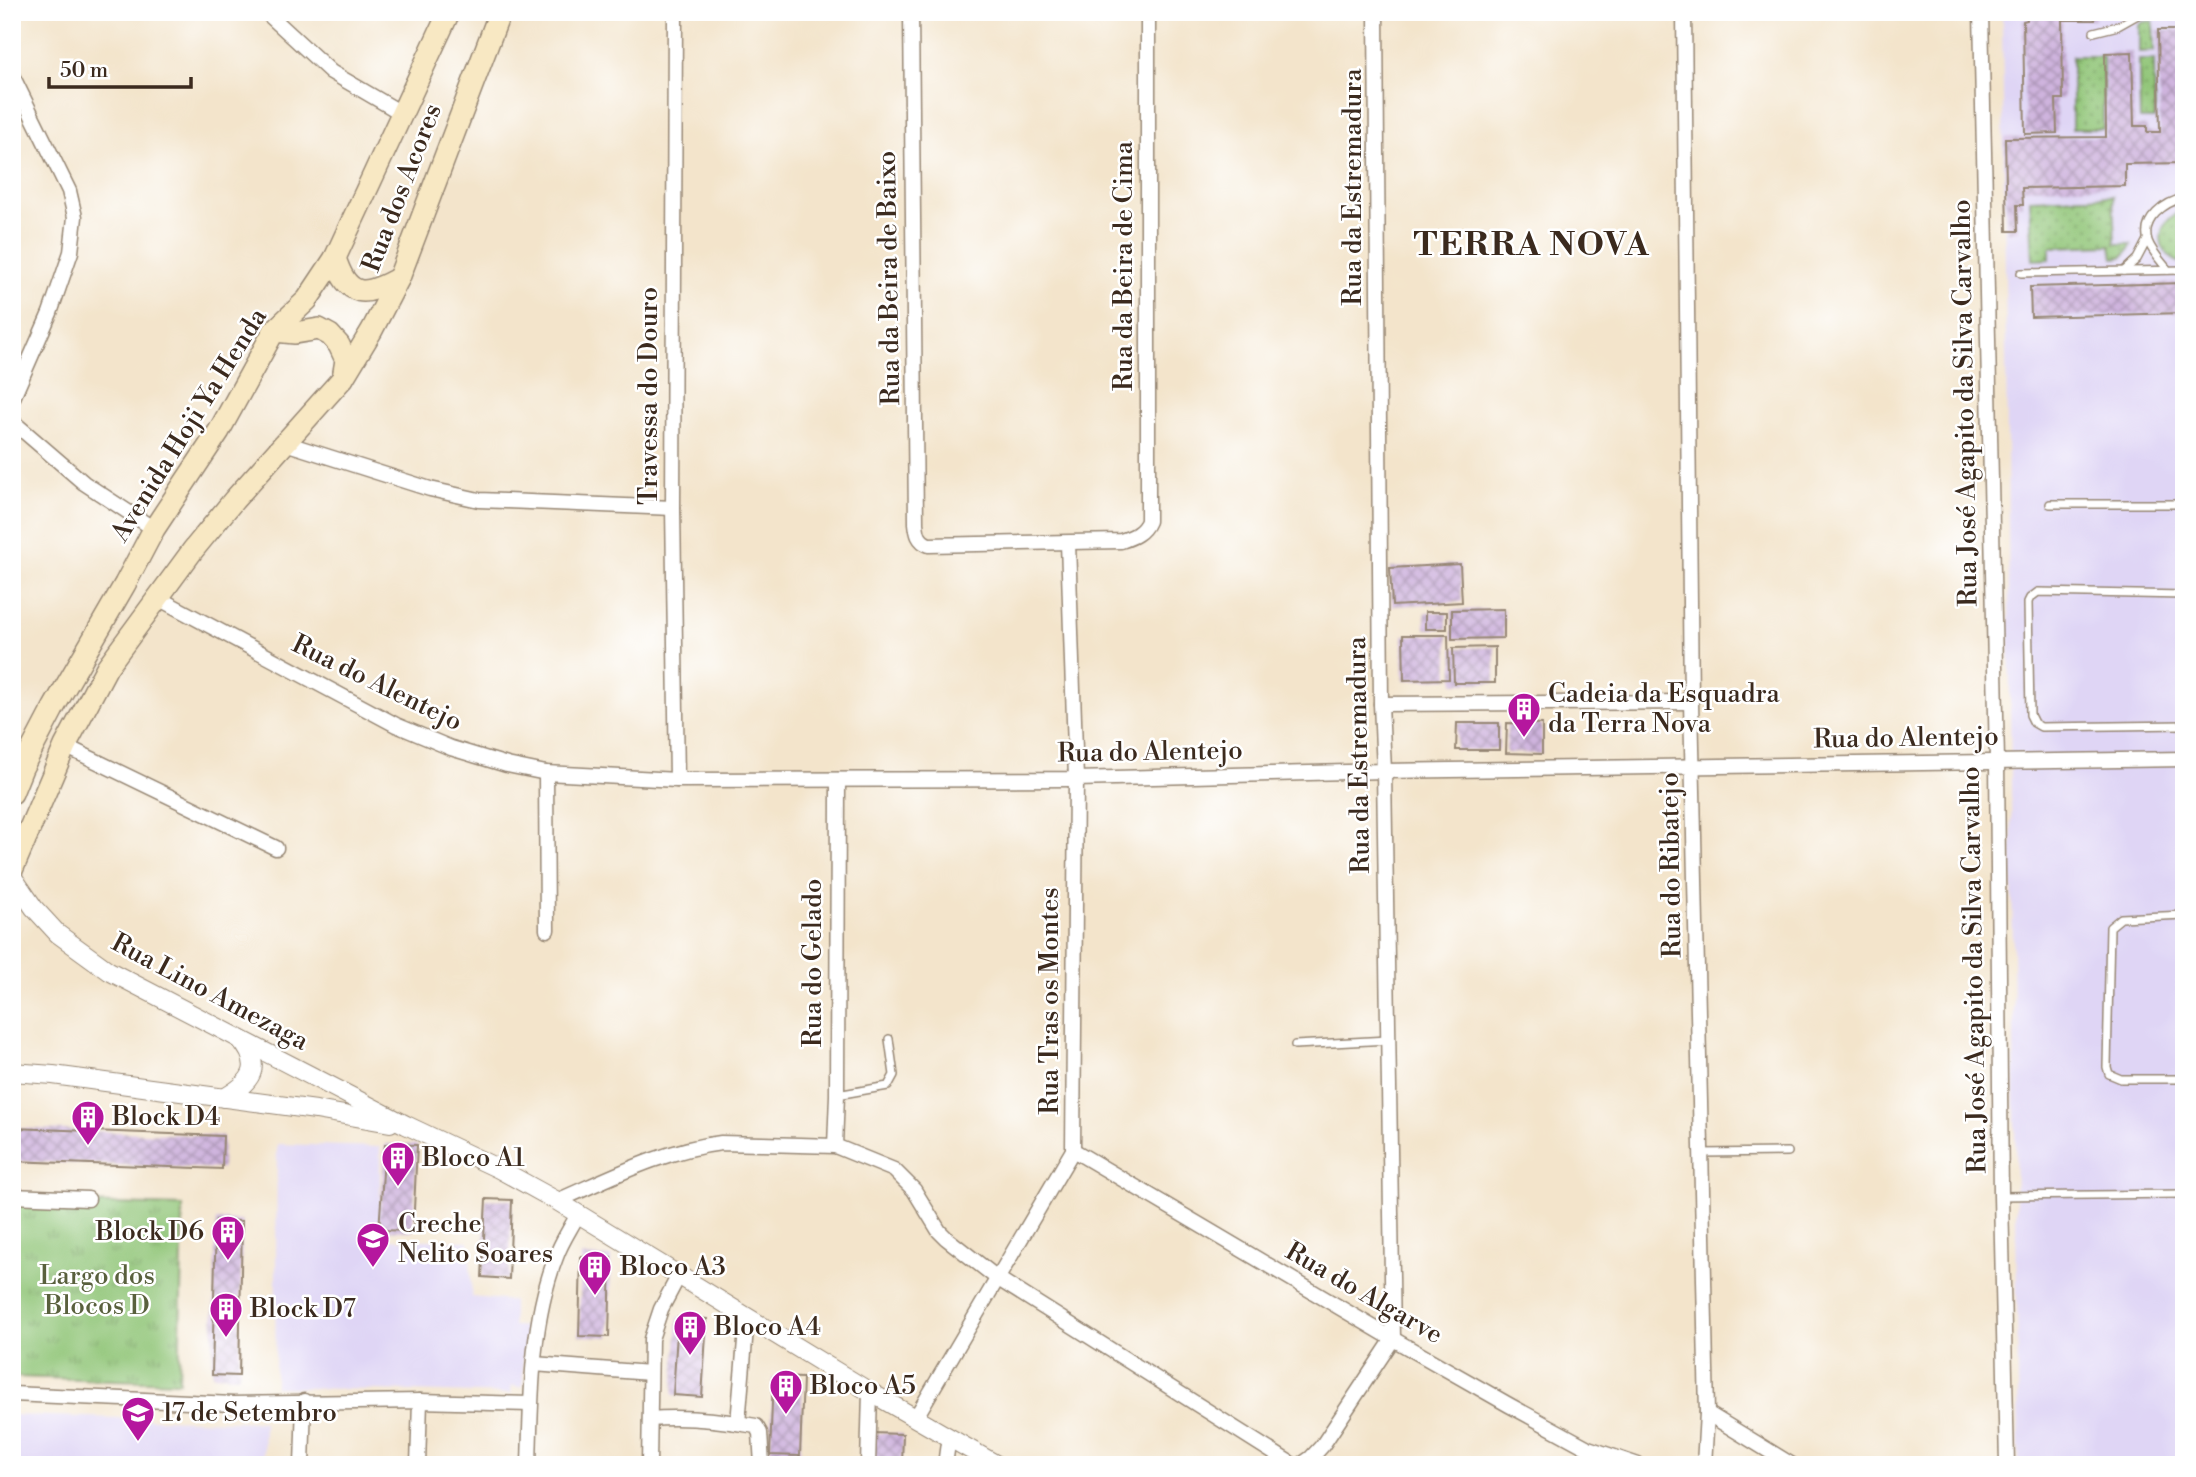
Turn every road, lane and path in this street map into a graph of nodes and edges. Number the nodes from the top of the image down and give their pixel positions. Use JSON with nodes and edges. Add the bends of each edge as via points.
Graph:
{"nodes":[{"id":1,"x":267,"y":12,"type":"edge"},
{"id":2,"x":449,"y":12,"type":"edge"},
{"id":3,"x":500,"y":12,"type":"edge"},
{"id":4,"x":675,"y":12,"type":"edge"},
{"id":5,"x":911,"y":12,"type":"edge"},
{"id":6,"x":1148,"y":12,"type":"edge"},
{"id":7,"x":1376,"y":12,"type":"edge"},
{"id":8,"x":1684,"y":12,"type":"edge"},
{"id":9,"x":1981,"y":12,"type":"edge"},
{"id":10,"x":2143,"y":12,"type":"edge"},
{"id":11,"x":2094,"y":32,"type":"dead end"},
{"id":12,"x":12,"y":75,"type":"edge"},
{"id":13,"x":403,"y":114,"type":"junction"},
{"id":14,"x":2184,"y":198,"type":"edge"},
{"id":15,"x":2147,"y":240,"type":"junction"},
{"id":16,"x":335,"y":258,"type":"junction"},
{"id":17,"x":2168,"y":270,"type":"junction"},
{"id":18,"x":2184,"y":270,"type":"edge"},
{"id":19,"x":2124,"y":271,"type":"junction"},
{"id":20,"x":2021,"y":273,"type":"dead end"},
{"id":21,"x":399,"y":278,"type":"junction"},
{"id":22,"x":274,"y":331,"type":"junction"},
{"id":23,"x":343,"y":379,"type":"junction"},
{"id":24,"x":12,"y":400,"type":"edge"},
{"id":25,"x":12,"y":421,"type":"edge"},
{"id":26,"x":285,"y":443,"type":"junction"},
{"id":27,"x":2050,"y":504,"type":"dead end"},
{"id":28,"x":2184,"y":504,"type":"edge"},
{"id":29,"x":673,"y":508,"type":"junction"},
{"id":30,"x":154,"y":529,"type":"junction"},
{"id":31,"x":1068,"y":543,"type":"junction"},
{"id":32,"x":2184,"y":594,"type":"edge"},
{"id":33,"x":158,"y":598,"type":"junction"},
{"id":34,"x":1692,"y":702,"type":"junction"},
{"id":35,"x":1381,"y":704,"type":"junction"},
{"id":36,"x":2184,"y":725,"type":"edge"},
{"id":37,"x":65,"y":746,"type":"junction"},
{"id":38,"x":2184,"y":759,"type":"edge"},
{"id":39,"x":1997,"y":761,"type":"junction"},
{"id":40,"x":1693,"y":765,"type":"junction"},
{"id":41,"x":1384,"y":771,"type":"junction"},
{"id":42,"x":546,"y":773,"type":"junction"},
{"id":43,"x":1076,"y":779,"type":"junction"},
{"id":44,"x":677,"y":780,"type":"junction"},
{"id":45,"x":838,"y":780,"type":"junction"},
{"id":46,"x":12,"y":793,"type":"edge"},
{"id":47,"x":276,"y":848,"type":"dead end"},
{"id":48,"x":12,"y":870,"type":"edge"},
{"id":49,"x":12,"y":876,"type":"edge"},
{"id":50,"x":2184,"y":915,"type":"edge"},
{"id":51,"x":547,"y":930,"type":"dead end"},
{"id":52,"x":238,"y":1037,"type":"junction"},
{"id":53,"x":889,"y":1039,"type":"dead end"},
{"id":54,"x":1388,"y":1040,"type":"junction"},
{"id":55,"x":1295,"y":1045,"type":"dead end"},
{"id":56,"x":12,"y":1072,"type":"edge"},
{"id":57,"x":2184,"y":1079,"type":"edge"},
{"id":58,"x":837,"y":1095,"type":"junction"},
{"id":59,"x":224,"y":1098,"type":"junction"},
{"id":60,"x":406,"y":1125,"type":"junction"},
{"id":61,"x":835,"y":1146,"type":"junction"},
{"id":62,"x":1073,"y":1150,"type":"junction"},
{"id":63,"x":1788,"y":1152,"type":"dead end"},
{"id":64,"x":1701,"y":1153,"type":"junction"},
{"id":65,"x":2184,"y":1194,"type":"edge"},
{"id":66,"x":12,"y":1196,"type":"edge"},
{"id":67,"x":2001,"y":1196,"type":"junction"},
{"id":68,"x":88,"y":1199,"type":"dead end"},
{"id":69,"x":557,"y":1201,"type":"junction"},
{"id":70,"x":578,"y":1214,"type":"junction"},
{"id":71,"x":679,"y":1275,"type":"junction"},
{"id":72,"x":997,"y":1278,"type":"junction"},
{"id":73,"x":747,"y":1317,"type":"junction"},
{"id":74,"x":1393,"y":1339,"type":"junction"},
{"id":75,"x":534,"y":1364,"type":"junction"},
{"id":76,"x":650,"y":1373,"type":"junction"},
{"id":77,"x":870,"y":1392,"type":"junction"},
{"id":78,"x":12,"y":1394,"type":"edge"},
{"id":79,"x":304,"y":1401,"type":"junction"},
{"id":80,"x":420,"y":1401,"type":"junction"},
{"id":81,"x":530,"y":1404,"type":"junction"},
{"id":82,"x":1707,"y":1413,"type":"junction"},
{"id":83,"x":916,"y":1417,"type":"junction"},
{"id":84,"x":650,"y":1419,"type":"junction"},
{"id":85,"x":738,"y":1423,"type":"junction"},
{"id":86,"x":949,"y":1436,"type":"junction"},
{"id":87,"x":302,"y":1465,"type":"edge"},
{"id":88,"x":418,"y":1465,"type":"edge"},
{"id":89,"x":529,"y":1465,"type":"edge"},
{"id":90,"x":649,"y":1465,"type":"edge"},
{"id":91,"x":762,"y":1465,"type":"edge"},
{"id":92,"x":868,"y":1465,"type":"edge"},
{"id":93,"x":945,"y":1465,"type":"edge"},
{"id":94,"x":998,"y":1465,"type":"edge"},
{"id":95,"x":1293,"y":1465,"type":"edge"},
{"id":96,"x":1301,"y":1465,"type":"edge"},
{"id":97,"x":1637,"y":1465,"type":"edge"},
{"id":98,"x":1704,"y":1465,"type":"edge"},
{"id":99,"x":1792,"y":1465,"type":"edge"},
{"id":100,"x":2007,"y":1465,"type":"edge"}],
"edges":[{"from":1,"to":13,"type":"street","via":[[331,72]]},
{"from":2,"to":13,"type":"main road","name":"Avenida Hoji Ya Henda"},
{"from":3,"to":21,"type":"main road","name":"Rua dos Acores"},
{"from":4,"to":29,"type":"street","name":"Travessa do Douro"},
{"from":5,"to":31,"type":"street","name":"Rua da Beira de Baixo","via":[[918,534],[929,545]]},
{"from":6,"to":31,"type":"street","name":"Rua da Beira de Cima","via":[[1148,521],[1138,534],[1121,541]]},
{"from":7,"to":35,"type":"street","name":"Rua da Estremadura"},
{"from":8,"to":34,"type":"street","name":"Rua do Ribatejo"},
{"from":9,"to":39,"type":"street","name":"Rua José Agapito da Silva Carvalho"},
{"from":10,"to":11,"type":"lane","via":[[2118,26]]},
{"from":12,"to":24,"type":"street","via":[[69,191],[75,217],[71,252]]},
{"from":13,"to":16,"type":"main road","name":"Avenida Hoji Ya Henda"},
{"from":14,"to":15,"type":"lane","via":[[2153,215]]},
{"from":15,"to":17,"type":"lane"},
{"from":15,"to":19,"type":"lane"},
{"from":16,"to":21,"type":"main road","via":[[341,276],[361,291],[377,291]]},
{"from":16,"to":22,"type":"main road","name":"Avenida Hoji Ya Henda","via":[[307,300]]},
{"from":17,"to":18,"type":"lane"},
{"from":17,"to":19,"type":"lane"},
{"from":19,"to":20,"type":"lane"},
{"from":21,"to":23,"type":"main road","name":"Rua dos Acores"},
{"from":22,"to":23,"type":"main road","via":[[319,329],[330,335],[346,360]]},
{"from":22,"to":30,"type":"main road","name":"Avenida Hoji Ya Henda","via":[[219,431]]},
{"from":23,"to":26,"type":"main road"},
{"from":25,"to":30,"type":"street","via":[[84,483]]},
{"from":26,"to":29,"type":"street","via":[[418,486],[479,500]]},
{"from":26,"to":33,"type":"main road","via":[[225,510]]},
{"from":27,"to":28,"type":"lane"},
{"from":29,"to":44,"type":"street","name":"Travessa do Douro"},
{"from":30,"to":46,"type":"main road","name":"Avenida Hoji Ya Henda","via":[[54,707]]},
{"from":31,"to":43,"type":"street","name":"Rua Tras os Montes"},
{"from":32,"to":36,"type":"lane","via":[[2038,592],[2028,602],[2030,715],[2034,723],[2041,727]]},
{"from":33,"to":37,"type":"main road","via":[[107,667]]},
{"from":33,"to":42,"type":"street","name":"Rua do Alentejo","via":[[396,725],[452,748]]},
{"from":34,"to":35,"type":"street"},
{"from":34,"to":40,"type":"street","name":"Rua do Ribatejo"},
{"from":35,"to":41,"type":"street","name":"Rua da Estremadura"},
{"from":37,"to":47,"type":"street"},
{"from":37,"to":48,"type":"main road"},
{"from":38,"to":39,"type":"street","name":"Rua do Alentejo"},
{"from":39,"to":40,"type":"street","name":"Rua do Alentejo"},
{"from":39,"to":67,"type":"street","name":"Rua José Agapito da Silva Carvalho"},
{"from":40,"to":41,"type":"street","name":"Rua do Alentejo"},
{"from":40,"to":64,"type":"street","name":"Rua do Ribatejo"},
{"from":41,"to":43,"type":"street","name":"Rua do Alentejo"},
{"from":41,"to":54,"type":"street","name":"Rua da Estremadura"},
{"from":42,"to":44,"type":"street","name":"Rua do Alentejo"},
{"from":42,"to":51,"type":"street"},
{"from":43,"to":45,"type":"street","name":"Rua do Alentejo"},
{"from":43,"to":62,"type":"street","name":"Rua Tras os Montes"},
{"from":44,"to":45,"type":"street","name":"Rua do Alentejo"},
{"from":45,"to":58,"type":"street","name":"Rua do Gelado"},
{"from":49,"to":52,"type":"street","name":"Rua Lino Amezaga","via":[[58,934],[84,954]]},
{"from":50,"to":57,"type":"lane","via":[[2121,918],[2110,927],[2107,1067],[2109,1074],[2121,1079]]},
{"from":52,"to":59,"type":"street","via":[[250,1051],[251,1077]]},
{"from":52,"to":60,"type":"street","name":"Rua Lino Amezaga"},
{"from":53,"to":58,"type":"lane","via":[[894,1075],[888,1086]]},
{"from":54,"to":55,"type":"lane"},
{"from":54,"to":74,"type":"street","name":"Rua da Estremadura"},
{"from":56,"to":59,"type":"street","name":"Rua Lino Amezaga"},
{"from":58,"to":61,"type":"street","name":"Rua do Gelado"},
{"from":59,"to":60,"type":"street","name":"Rua Lino Amezaga"},
{"from":60,"to":69,"type":"street","name":"Rua Lino Amezaga"},
{"from":61,"to":69,"type":"street","via":[[702,1145]]},
{"from":61,"to":72,"type":"street","via":[[894,1170],[925,1206],[939,1231]]},
{"from":62,"to":72,"type":"street","name":"Rua Tras os Montes"},
{"from":62,"to":74,"type":"street","name":"Rua do Algarve"},
{"from":63,"to":64,"type":"lane"},
{"from":64,"to":82,"type":"street","name":"Rua do Ribatejo"},
{"from":65,"to":67,"type":"lane"},
{"from":66,"to":68,"type":"street"},
{"from":67,"to":100,"type":"street","name":"Rua José Agapito da Silva Carvalho"},
{"from":69,"to":70,"type":"street","name":"Rua Lino Amezaga"},
{"from":70,"to":71,"type":"street","name":"Rua Lino Amezaga"},
{"from":70,"to":75,"type":"street","via":[[556,1255],[547,1284]]},
{"from":71,"to":73,"type":"street","name":"Rua Lino Amezaga"},
{"from":71,"to":76,"type":"street","via":[[652,1339]]},
{"from":72,"to":83,"type":"street","name":"Rua Tras os Montes"},
{"from":72,"to":95,"type":"street"},
{"from":73,"to":77,"type":"street","name":"Rua Lino Amezaga"},
{"from":73,"to":85,"type":"street"},
{"from":74,"to":96,"type":"street","via":[[1322,1446]]},
{"from":74,"to":97,"type":"street","name":"Rua do Algarve","via":[[1566,1437]]},
{"from":75,"to":76,"type":"street"},
{"from":75,"to":81,"type":"street"},
{"from":76,"to":84,"type":"street"},
{"from":77,"to":83,"type":"street","name":"Rua Lino Amezaga"},
{"from":77,"to":92,"type":"street"},
{"from":78,"to":79,"type":"street","via":[[233,1404]]},
{"from":79,"to":80,"type":"street"},
{"from":79,"to":87,"type":"street"},
{"from":80,"to":81,"type":"street"},
{"from":80,"to":88,"type":"street"},
{"from":81,"to":89,"type":"street"},
{"from":82,"to":98,"type":"street","name":"Rua do Ribatejo"},
{"from":82,"to":99,"type":"street"},
{"from":83,"to":86,"type":"street","name":"Rua Lino Amezaga"},
{"from":84,"to":85,"type":"street"},
{"from":84,"to":90,"type":"street"},
{"from":85,"to":91,"type":"street","via":[[755,1426],[760,1433]]},
{"from":86,"to":93,"type":"street"},
{"from":86,"to":94,"type":"street","name":"Rua Lino Amezaga"}]}
